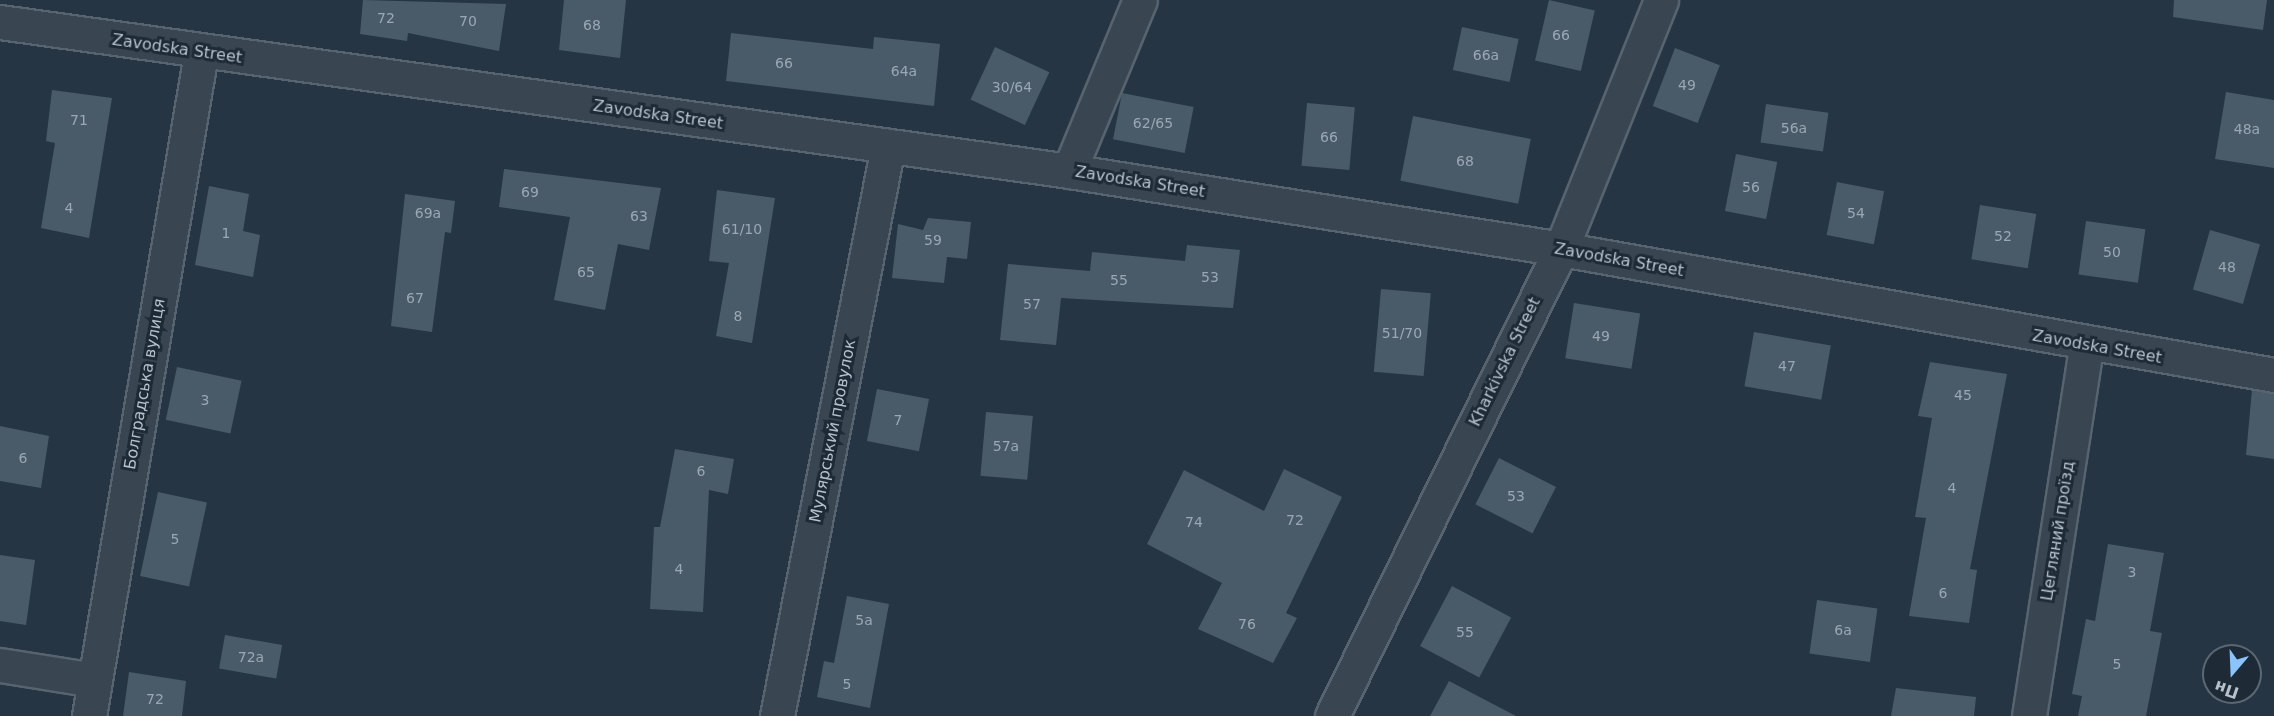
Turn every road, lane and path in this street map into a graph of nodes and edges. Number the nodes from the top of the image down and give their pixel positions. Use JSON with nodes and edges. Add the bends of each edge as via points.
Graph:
{"nodes":[{"id":1,"x":1140,"y":0,"type":"edge"},
{"id":2,"x":1661,"y":0,"type":"edge"},
{"id":3,"x":0,"y":22,"type":"edge"},
{"id":4,"x":201,"y":53,"type":"junction"},
{"id":5,"x":888,"y":146,"type":"junction"},
{"id":6,"x":1069,"y":171,"type":"junction"},
{"id":7,"x":1561,"y":249,"type":"junction"},
{"id":8,"x":2086,"y":346,"type":"junction"},
{"id":9,"x":2274,"y":375,"type":"edge"},
{"id":10,"x":0,"y":665,"type":"edge"},
{"id":11,"x":95,"y":680,"type":"junction"},
{"id":12,"x":88,"y":716,"type":"edge"},
{"id":13,"x":777,"y":716,"type":"edge"},
{"id":14,"x":1332,"y":716,"type":"edge"},
{"id":15,"x":2029,"y":716,"type":"edge"}],
"edges":[{"from":1,"to":6,"type":"street"},
{"from":2,"to":7,"type":"street","name":"Kharkivska Street"},
{"from":3,"to":4,"type":"street","name":"Zavodska Street"},
{"from":4,"to":5,"type":"street","name":"Zavodska Street"},
{"from":4,"to":11,"type":"street","name":"Болградська вулиця"},
{"from":5,"to":6,"type":"street","name":"Zavodska Street"},
{"from":5,"to":13,"type":"street","name":"Мулярський провулок"},
{"from":6,"to":7,"type":"street","name":"Zavodska Street"},
{"from":7,"to":8,"type":"street","name":"Zavodska Street"},
{"from":7,"to":14,"type":"street","name":"Kharkivska Street"},
{"from":8,"to":9,"type":"street","name":"Zavodska Street"},
{"from":8,"to":15,"type":"street","name":"Цегляний проїзд"},
{"from":10,"to":11,"type":"street"},
{"from":11,"to":12,"type":"street","name":"Болградська вулиця"}]}
